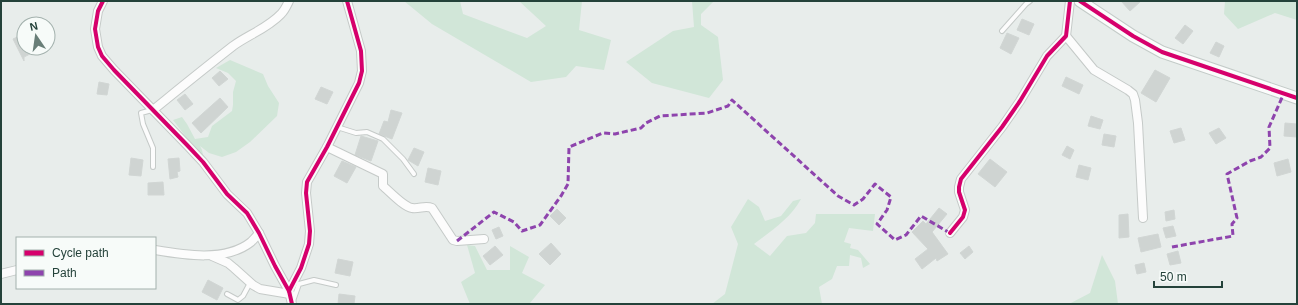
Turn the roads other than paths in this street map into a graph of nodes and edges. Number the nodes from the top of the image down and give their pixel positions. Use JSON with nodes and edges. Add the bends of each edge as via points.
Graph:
{"nodes":[{"id":1,"x":103,"y":1,"type":"edge"},
{"id":2,"x":289,"y":1,"type":"edge"},
{"id":3,"x":347,"y":1,"type":"edge"},
{"id":4,"x":1030,"y":1,"type":"edge"},
{"id":5,"x":1070,"y":1,"type":"edge"},
{"id":6,"x":1080,"y":1,"type":"edge"},
{"id":7,"x":1002,"y":31,"type":"dead end"},
{"id":8,"x":1066,"y":36,"type":"junction"},
{"id":9,"x":1297,"y":98,"type":"edge"},
{"id":10,"x":153,"y":110,"type":"junction"},
{"id":11,"x":337,"y":127,"type":"junction"},
{"id":12,"x":327,"y":147,"type":"junction"},
{"id":13,"x":154,"y":167,"type":"dead end"},
{"id":14,"x":414,"y":174,"type":"dead end"},
{"id":15,"x":1143,"y":218,"type":"dead end"},
{"id":16,"x":259,"y":233,"type":"junction"},
{"id":17,"x":950,"y":233,"type":"dead end"},
{"id":18,"x":484,"y":239,"type":"dead end"},
{"id":19,"x":156,"y":250,"type":"edge"},
{"id":20,"x":212,"y":256,"type":"junction"},
{"id":21,"x":16,"y":270,"type":"edge"},
{"id":22,"x":1,"y":274,"type":"edge"},
{"id":23,"x":250,"y":283,"type":"junction"},
{"id":24,"x":336,"y":285,"type":"dead end"},
{"id":25,"x":227,"y":294,"type":"dead end"},
{"id":26,"x":291,"y":298,"type":"edge"}],
"edges":[{"from":1,"to":10,"type":"street","via":[[98,11],[95,29],[98,48],[114,70]]},
{"from":2,"to":10,"type":"street","via":[[275,20],[234,46]]},
{"from":3,"to":11,"type":"street","via":[[361,51],[362,71],[359,83]]},
{"from":4,"to":7,"type":"lane"},
{"from":5,"to":8,"type":"street"},
{"from":6,"to":9,"type":"street","via":[[1162,52]]},
{"from":8,"to":15,"type":"street","via":[[1094,70],[1133,94],[1138,123]]},
{"from":8,"to":17,"type":"street","via":[[1047,56],[1002,127],[961,179],[959,192],[965,210],[963,217]]},
{"from":10,"to":13,"type":"lane","via":[[141,113],[153,148]]},
{"from":10,"to":16,"type":"street","via":[[247,213]]},
{"from":11,"to":12,"type":"street"},
{"from":11,"to":14,"type":"lane","via":[[356,133],[367,132],[383,139]]},
{"from":12,"to":18,"type":"street","via":[[384,174],[383,186],[404,204],[411,208],[432,208],[453,240]]},
{"from":12,"to":26,"type":"street","via":[[307,182],[309,244]]},
{"from":16,"to":20,"type":"street","via":[[241,247]]},
{"from":16,"to":26,"type":"street"},
{"from":19,"to":20,"type":"street"},
{"from":20,"to":23,"type":"street","via":[[228,263]]},
{"from":21,"to":22,"type":"street"},
{"from":23,"to":25,"type":"lane","via":[[238,300]]},
{"from":23,"to":26,"type":"street","via":[[260,289]]},
{"from":24,"to":26,"type":"lane","via":[[314,280],[299,284]]}]}
